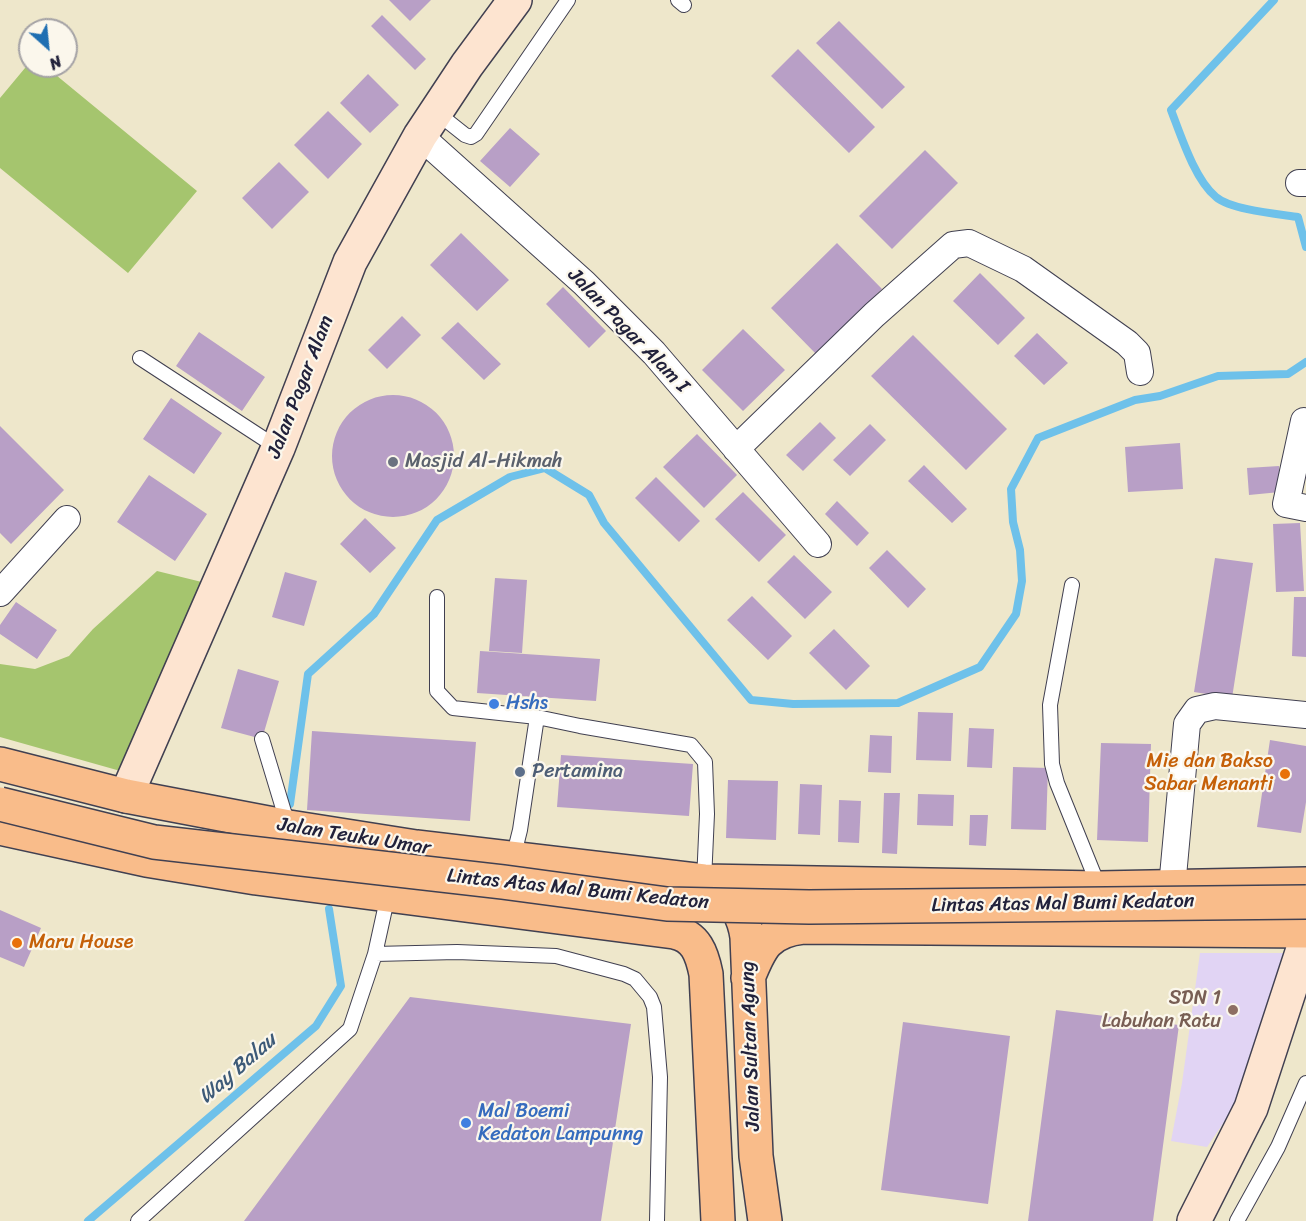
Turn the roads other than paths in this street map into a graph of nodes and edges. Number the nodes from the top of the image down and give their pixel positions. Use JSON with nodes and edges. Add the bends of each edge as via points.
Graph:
{"nodes":[{"id":1,"x":515,"y":0,"type":"edge"},
{"id":2,"x":568,"y":0,"type":"edge"},
{"id":3,"x":428,"y":124,"type":"junction"},
{"id":4,"x":140,"y":358,"type":"dead end"},
{"id":5,"x":1140,"y":372,"type":"dead end"},
{"id":6,"x":1304,"y":421,"type":"dead end"},
{"id":7,"x":278,"y":448,"type":"junction"},
{"id":8,"x":736,"y":449,"type":"junction"},
{"id":9,"x":1306,"y":508,"type":"edge"},
{"id":10,"x":67,"y":519,"type":"dead end"},
{"id":11,"x":818,"y":544,"type":"dead end"},
{"id":12,"x":1072,"y":585,"type":"dead end"},
{"id":13,"x":0,"y":593,"type":"edge"},
{"id":14,"x":437,"y":597,"type":"dead end"},
{"id":15,"x":1306,"y":715,"type":"edge"},
{"id":16,"x":537,"y":717,"type":"junction"},
{"id":17,"x":262,"y":739,"type":"dead end"},
{"id":18,"x":0,"y":764,"type":"edge"},
{"id":19,"x":126,"y":796,"type":"junction"},
{"id":20,"x":0,"y":804,"type":"edge"},
{"id":21,"x":277,"y":808,"type":"junction"},
{"id":22,"x":0,"y":828,"type":"edge"},
{"id":23,"x":511,"y":858,"type":"junction"},
{"id":24,"x":256,"y":878,"type":"junction"},
{"id":25,"x":709,"y":881,"type":"junction"},
{"id":26,"x":921,"y":884,"type":"junction"},
{"id":27,"x":1306,"y":884,"type":"edge"},
{"id":28,"x":1172,"y":887,"type":"junction"},
{"id":29,"x":1099,"y":888,"type":"junction"},
{"id":30,"x":388,"y":895,"type":"junction"},
{"id":31,"x":1306,"y":902,"type":"edge"},
{"id":32,"x":494,"y":909,"type":"junction"},
{"id":33,"x":923,"y":927,"type":"junction"},
{"id":34,"x":1306,"y":931,"type":"edge"},
{"id":35,"x":1306,"y":940,"type":"edge"},
{"id":36,"x":375,"y":954,"type":"junction"},
{"id":37,"x":748,"y":978,"type":"junction"},
{"id":38,"x":1306,"y":1083,"type":"edge"},
{"id":39,"x":138,"y":1221,"type":"edge"},
{"id":40,"x":657,"y":1221,"type":"edge"},
{"id":41,"x":718,"y":1221,"type":"edge"},
{"id":42,"x":765,"y":1221,"type":"edge"},
{"id":43,"x":1194,"y":1221,"type":"edge"},
{"id":44,"x":1238,"y":1221,"type":"edge"}],
"edges":[{"from":1,"to":3,"type":"street","name":"Jalan Pagar Alam"},
{"from":2,"to":3,"type":"lane","via":[[477,134],[471,137]]},
{"from":3,"to":7,"type":"street","name":"Jalan Pagar Alam","via":[[350,262]]},
{"from":3,"to":8,"type":"street","name":"Jalan Pagar Alam I","via":[[654,353]]},
{"from":4,"to":7,"type":"lane"},
{"from":5,"to":8,"type":"street","via":[[1137,353],[1127,343],[1023,269],[969,243],[953,245],[874,315]]},
{"from":6,"to":9,"type":"street","via":[[1286,504]]},
{"from":7,"to":19,"type":"street","name":"Jalan Pagar Alam"},
{"from":8,"to":11,"type":"street","name":"Jalan Pagar Alam I"},
{"from":10,"to":13,"type":"street"},
{"from":12,"to":29,"type":"lane","via":[[1050,705],[1052,764]]},
{"from":14,"to":16,"type":"lane","via":[[437,691],[453,708]]},
{"from":15,"to":28,"type":"street","via":[[1215,705],[1197,710],[1187,724]]},
{"from":16,"to":23,"type":"lane","via":[[520,830]]},
{"from":16,"to":25,"type":"lane","via":[[691,745],[705,762]]},
{"from":17,"to":21,"type":"lane"},
{"from":18,"to":19,"type":"main road","name":"Jalan Teuku Umar"},
{"from":19,"to":21,"type":"main road","name":"Jalan Teuku Umar"},
{"from":20,"to":31,"type":"main road","name":"Lintas Atas Mal Bumi Kedaton","bridge":true,"via":[[154,842],[667,904],[809,907]]},
{"from":21,"to":23,"type":"main road","name":"Jalan Teuku Umar","via":[[416,847]]},
{"from":21,"to":24,"type":"main road","via":[[284,857],[274,872]]},
{"from":22,"to":24,"type":"main road","via":[[146,860]]},
{"from":23,"to":25,"type":"main road","name":"Jalan Teuku Umar"},
{"from":23,"to":32,"type":"main road","via":[[484,860],[466,874],[469,889]]},
{"from":24,"to":30,"type":"main road"},
{"from":25,"to":26,"type":"main road","name":"Jalan Teuku Umar"},
{"from":25,"to":37,"type":"main road","name":"Jalan Sultan Agung","via":[[731,898],[744,922]]},
{"from":26,"to":29,"type":"main road","name":"Jalan Teuku Umar"},
{"from":26,"to":33,"type":"main road","via":[[909,891],[904,904],[911,921]]},
{"from":27,"to":28,"type":"main road","name":"Jalan Teuku Umar"},
{"from":28,"to":29,"type":"main road","name":"Jalan Teuku Umar"},
{"from":30,"to":32,"type":"main road"},
{"from":30,"to":36,"type":"lane"},
{"from":32,"to":41,"type":"main road","name":"Jalan Sultan Agung","via":[[674,932],[694,942],[706,974]]},
{"from":33,"to":34,"type":"main road"},
{"from":33,"to":37,"type":"main road","via":[[787,930],[763,946]]},
{"from":35,"to":43,"type":"street","via":[[1251,1108]]},
{"from":36,"to":39,"type":"lane","via":[[350,1029]]},
{"from":36,"to":40,"type":"lane","via":[[556,956],[635,979],[654,1007],[660,1077]]},
{"from":37,"to":42,"type":"main road","name":"Jalan Sultan Agung","via":[[756,1156]]},
{"from":38,"to":44,"type":"lane","via":[[1278,1147]]}]}
